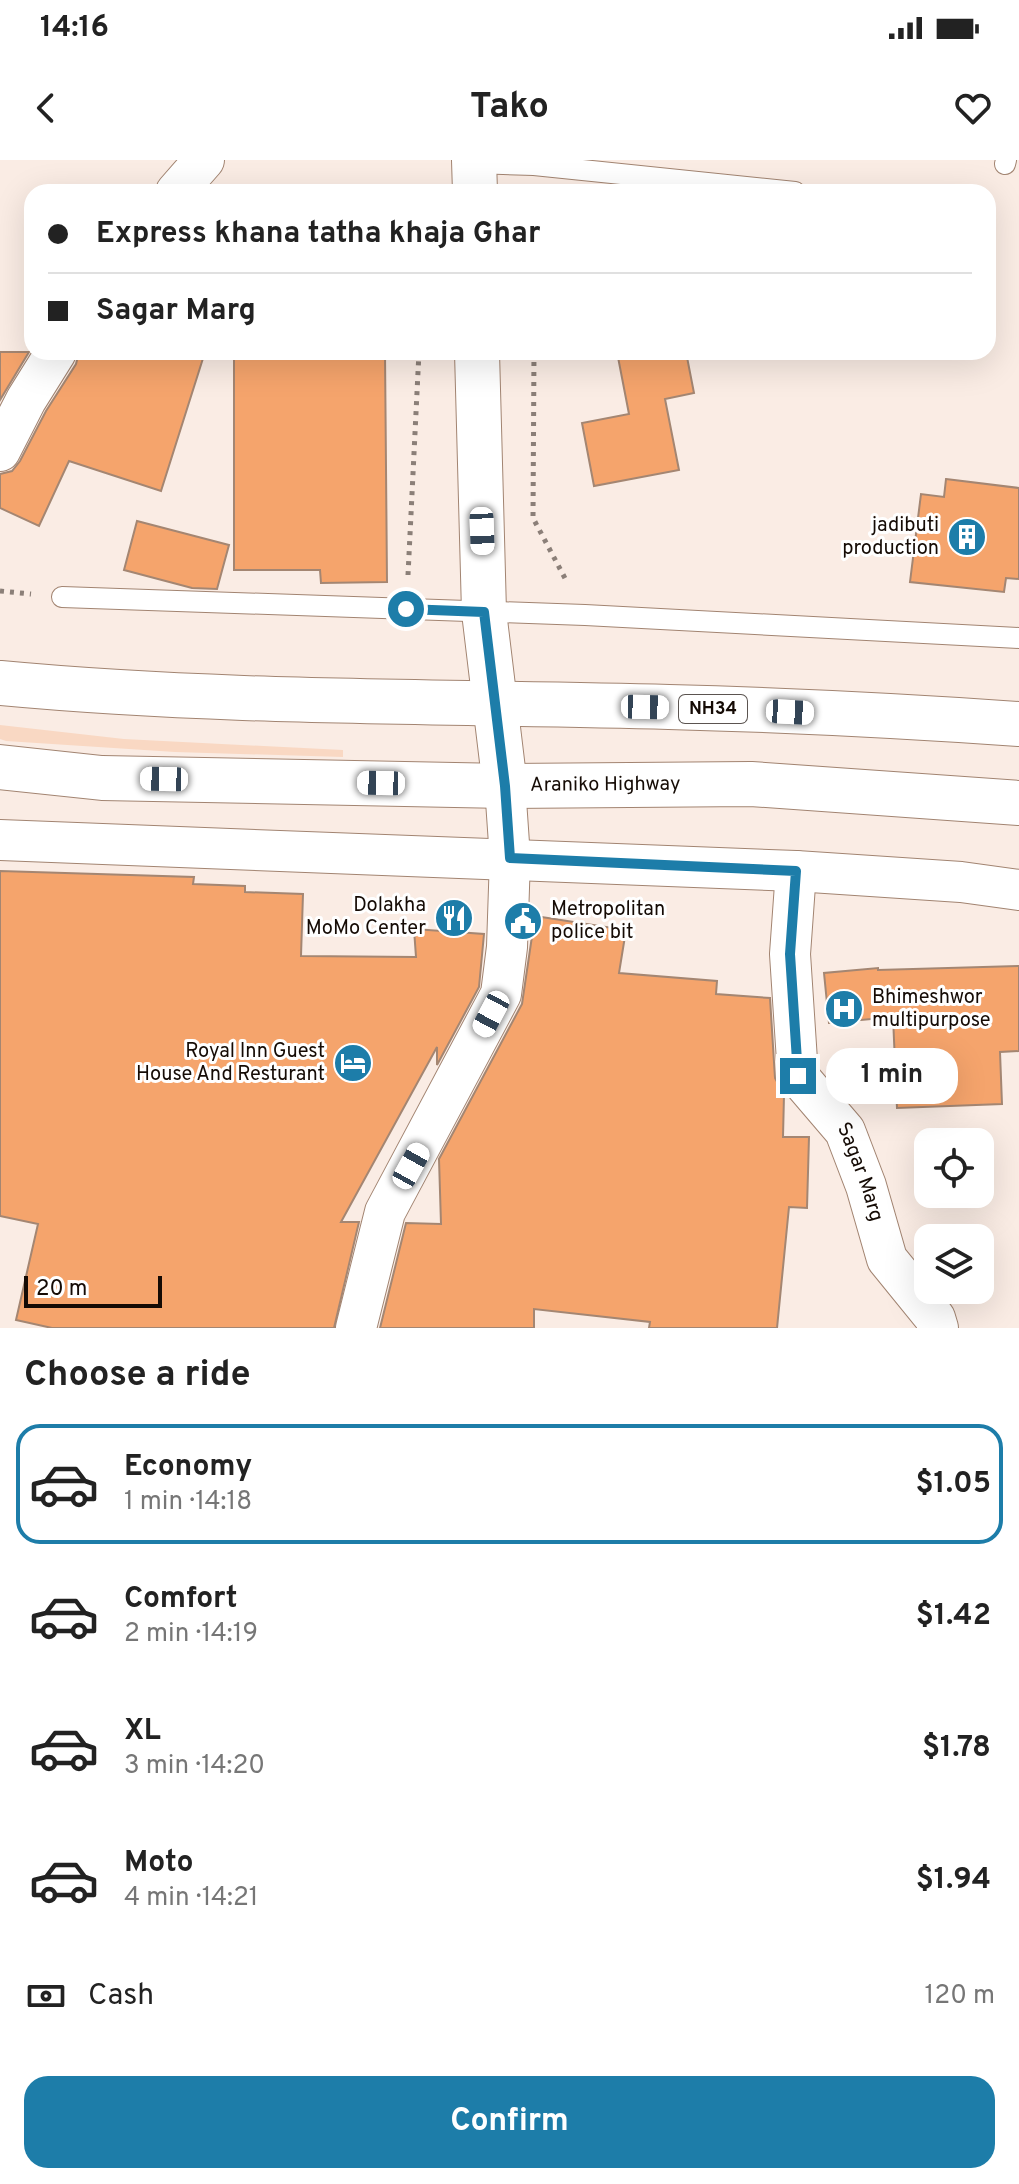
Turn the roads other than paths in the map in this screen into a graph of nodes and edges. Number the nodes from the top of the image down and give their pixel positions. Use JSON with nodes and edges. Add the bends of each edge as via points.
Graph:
{"nodes":[{"id":1,"x":204,"y":160,"type":"edge"},
{"id":2,"x":474,"y":172,"type":"edge"},
{"id":3,"x":183,"y":184,"type":"edge"},
{"id":4,"x":718,"y":184,"type":"edge"},
{"id":5,"x":51,"y":360,"type":"edge"},
{"id":6,"x":477,"y":360,"type":"edge"},
{"id":7,"x":0,"y":451,"type":"edge"},
{"id":8,"x":62,"y":597,"type":"dead end"},
{"id":9,"x":484,"y":612,"type":"junction"},
{"id":10,"x":1019,"y":638,"type":"edge"},
{"id":11,"x":0,"y":683,"type":"edge"},
{"id":12,"x":495,"y":705,"type":"junction"},
{"id":13,"x":1019,"y":724,"type":"edge"},
{"id":14,"x":0,"y":767,"type":"edge"},
{"id":15,"x":505,"y":786,"type":"junction"},
{"id":16,"x":1019,"y":803,"type":"edge"},
{"id":17,"x":0,"y":840,"type":"edge"},
{"id":18,"x":510,"y":858,"type":"junction"},
{"id":19,"x":796,"y":871,"type":"junction"},
{"id":20,"x":1019,"y":890,"type":"edge"},
{"id":21,"x":356,"y":1328,"type":"edge"},
{"id":22,"x":938,"y":1328,"type":"edge"}],
"edges":[{"from":1,"to":3,"type":"street"},
{"from":2,"to":4,"type":"lane","via":[[534,165]]},
{"from":5,"to":7,"type":"street"},
{"from":6,"to":9,"type":"main road"},
{"from":8,"to":9,"type":"lane"},
{"from":9,"to":10,"type":"lane"},
{"from":9,"to":12,"type":"main road"},
{"from":11,"to":12,"type":"main road","number":"NH34","via":[[131,694]]},
{"from":12,"to":13,"type":"main road","number":"NH34","via":[[669,707]]},
{"from":12,"to":15,"type":"main road"},
{"from":14,"to":15,"type":"main road","name":"Araniko Highway","via":[[102,778]]},
{"from":15,"to":16,"type":"main road","name":"Araniko Highway","via":[[751,784]]},
{"from":15,"to":18,"type":"street"},
{"from":17,"to":18,"type":"street"},
{"from":18,"to":19,"type":"street"},
{"from":18,"to":21,"type":"street","via":[[501,994],[385,1212]]},
{"from":19,"to":20,"type":"street"},
{"from":19,"to":22,"type":"street","name":"Sagar Marg","via":[[790,954],[798,1076],[845,1131],[887,1259]]}]}
